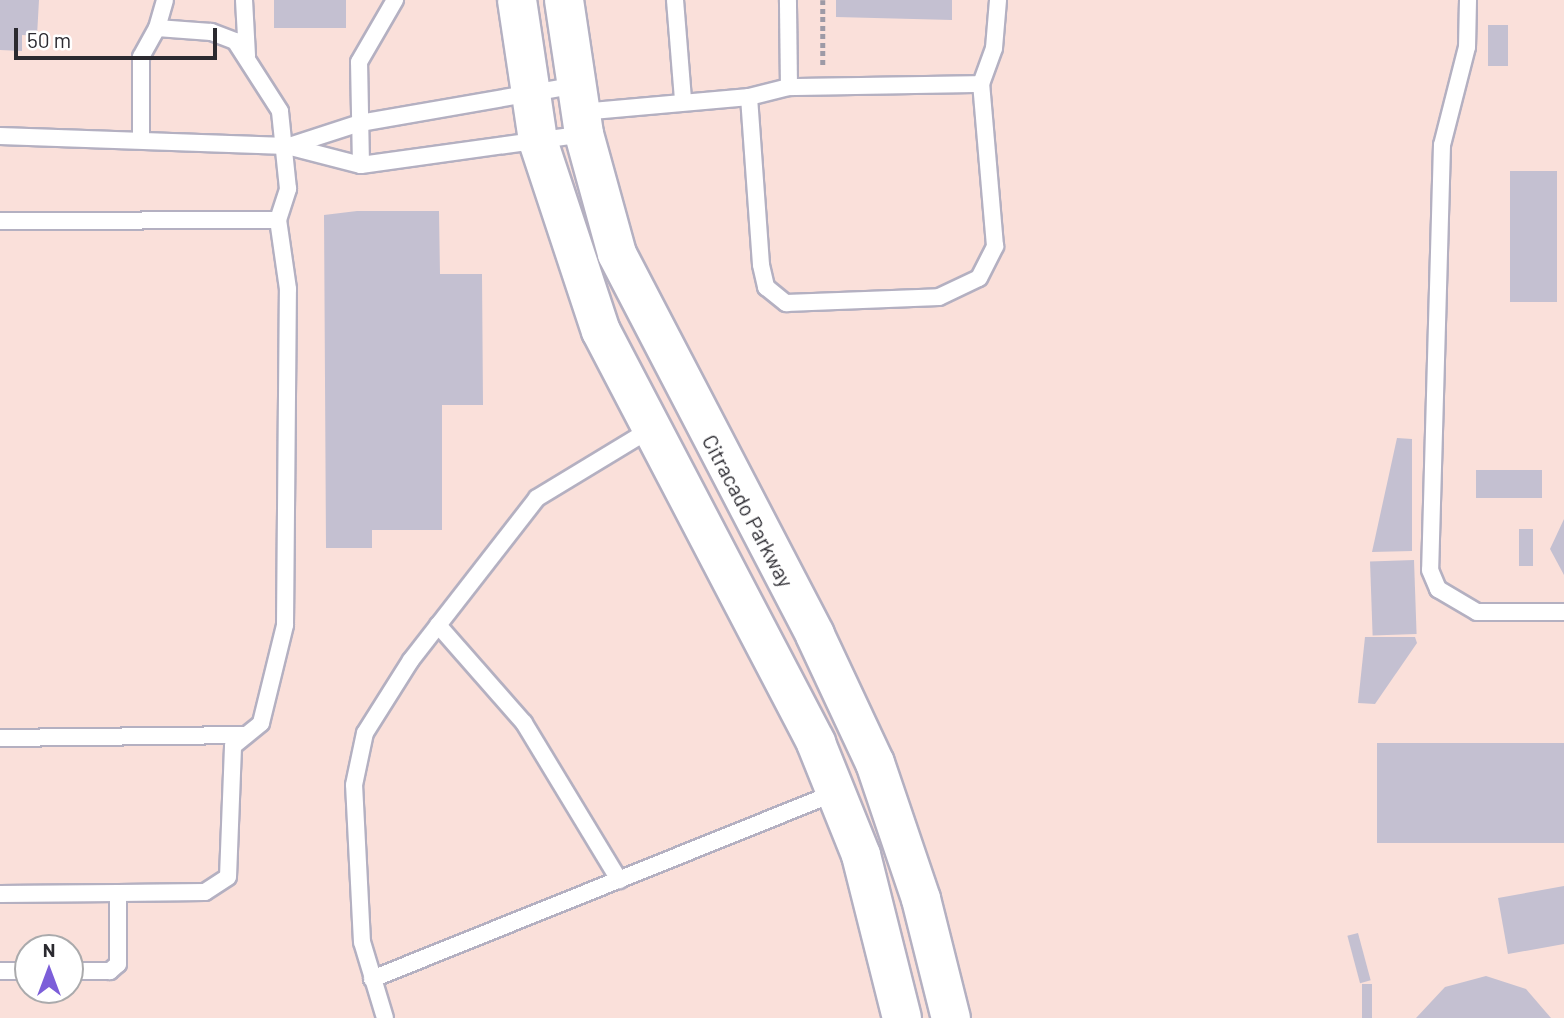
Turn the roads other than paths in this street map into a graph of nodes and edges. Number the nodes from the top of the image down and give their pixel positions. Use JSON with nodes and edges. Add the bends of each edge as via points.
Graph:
{"nodes":[{"id":1,"x":165,"y":0,"type":"edge"},
{"id":2,"x":244,"y":0,"type":"edge"},
{"id":3,"x":395,"y":0,"type":"edge"},
{"id":4,"x":517,"y":0,"type":"edge"},
{"id":5,"x":564,"y":0,"type":"edge"},
{"id":6,"x":675,"y":0,"type":"edge"},
{"id":7,"x":788,"y":0,"type":"edge"},
{"id":8,"x":998,"y":0,"type":"edge"},
{"id":9,"x":1468,"y":0,"type":"edge"},
{"id":10,"x":157,"y":28,"type":"junction"},
{"id":11,"x":247,"y":56,"type":"junction"},
{"id":12,"x":981,"y":84,"type":"junction"},
{"id":13,"x":789,"y":87,"type":"junction"},
{"id":14,"x":528,"y":93,"type":"junction"},
{"id":15,"x":749,"y":97,"type":"junction"},
{"id":16,"x":683,"y":99,"type":"junction"},
{"id":17,"x":580,"y":110,"type":"junction"},
{"id":18,"x":360,"y":122,"type":"junction"},
{"id":19,"x":0,"y":136,"type":"edge"},
{"id":20,"x":141,"y":140,"type":"junction"},
{"id":21,"x":538,"y":141,"type":"junction"},
{"id":22,"x":287,"y":146,"type":"junction"},
{"id":23,"x":361,"y":165,"type":"junction"},
{"id":24,"x":0,"y":220,"type":"edge"},
{"id":25,"x":278,"y":220,"type":"junction"},
{"id":26,"x":651,"y":429,"type":"junction"},
{"id":27,"x":1564,"y":612,"type":"edge"},
{"id":28,"x":438,"y":625,"type":"junction"},
{"id":29,"x":246,"y":735,"type":"junction"},
{"id":30,"x":0,"y":738,"type":"edge"},
{"id":31,"x":837,"y":792,"type":"junction"},
{"id":32,"x":619,"y":880,"type":"junction"},
{"id":33,"x":0,"y":894,"type":"edge"},
{"id":34,"x":118,"y":894,"type":"junction"},
{"id":35,"x":84,"y":971,"type":"edge"},
{"id":36,"x":372,"y":979,"type":"junction"},
{"id":37,"x":385,"y":1018,"type":"edge"},
{"id":38,"x":902,"y":1018,"type":"edge"},
{"id":39,"x":951,"y":1018,"type":"edge"}],
"edges":[{"from":1,"to":10,"type":"lane"},
{"from":2,"to":11,"type":"lane"},
{"from":3,"to":18,"type":"lane","via":[[359,62]]},
{"from":4,"to":14,"type":"main road"},
{"from":5,"to":17,"type":"main road","name":"Citracado Parkway"},
{"from":6,"to":16,"type":"lane"},
{"from":7,"to":13,"type":"lane"},
{"from":8,"to":12,"type":"lane","via":[[993,48]]},
{"from":9,"to":27,"type":"lane","via":[[1467,47],[1442,145],[1430,570],[1446,596],[1477,612]]},
{"from":10,"to":11,"type":"lane","via":[[211,32],[235,41]]},
{"from":10,"to":20,"type":"lane","via":[[141,57]]},
{"from":11,"to":22,"type":"lane","via":[[280,111]]},
{"from":12,"to":13,"type":"lane"},
{"from":12,"to":15,"type":"lane","via":[[995,246],[979,278],[939,297],[786,303],[774,298],[761,265]]},
{"from":13,"to":15,"type":"lane"},
{"from":14,"to":17,"type":"lane"},
{"from":14,"to":18,"type":"lane"},
{"from":14,"to":21,"type":"main road"},
{"from":15,"to":16,"type":"lane"},
{"from":16,"to":17,"type":"lane"},
{"from":17,"to":21,"type":"lane"},
{"from":17,"to":39,"type":"main road","name":"Citracado Parkway","via":[[631,285],[816,635],[875,763],[921,899]]},
{"from":18,"to":22,"type":"lane"},
{"from":18,"to":23,"type":"lane"},
{"from":19,"to":20,"type":"lane"},
{"from":20,"to":22,"type":"lane"},
{"from":21,"to":23,"type":"lane"},
{"from":21,"to":26,"type":"main road","via":[[601,331]]},
{"from":22,"to":23,"type":"lane"},
{"from":22,"to":25,"type":"lane","via":[[288,189]]},
{"from":24,"to":25,"type":"lane"},
{"from":25,"to":29,"type":"lane","via":[[288,289],[285,625],[261,723]]},
{"from":26,"to":28,"type":"lane","via":[[537,498]]},
{"from":26,"to":31,"type":"main road","via":[[788,685]]},
{"from":28,"to":32,"type":"lane","via":[[524,723]]},
{"from":28,"to":36,"type":"lane","via":[[379,706],[358,757],[362,942]]},
{"from":29,"to":30,"type":"lane"},
{"from":29,"to":34,"type":"lane","via":[[233,746],[232,862],[221,888]]},
{"from":31,"to":32,"type":"lane"},
{"from":31,"to":38,"type":"main road","via":[[864,868]]},
{"from":32,"to":36,"type":"lane"},
{"from":33,"to":34,"type":"lane"},
{"from":34,"to":35,"type":"lane","via":[[118,964],[110,971]]},
{"from":36,"to":37,"type":"lane"}]}
